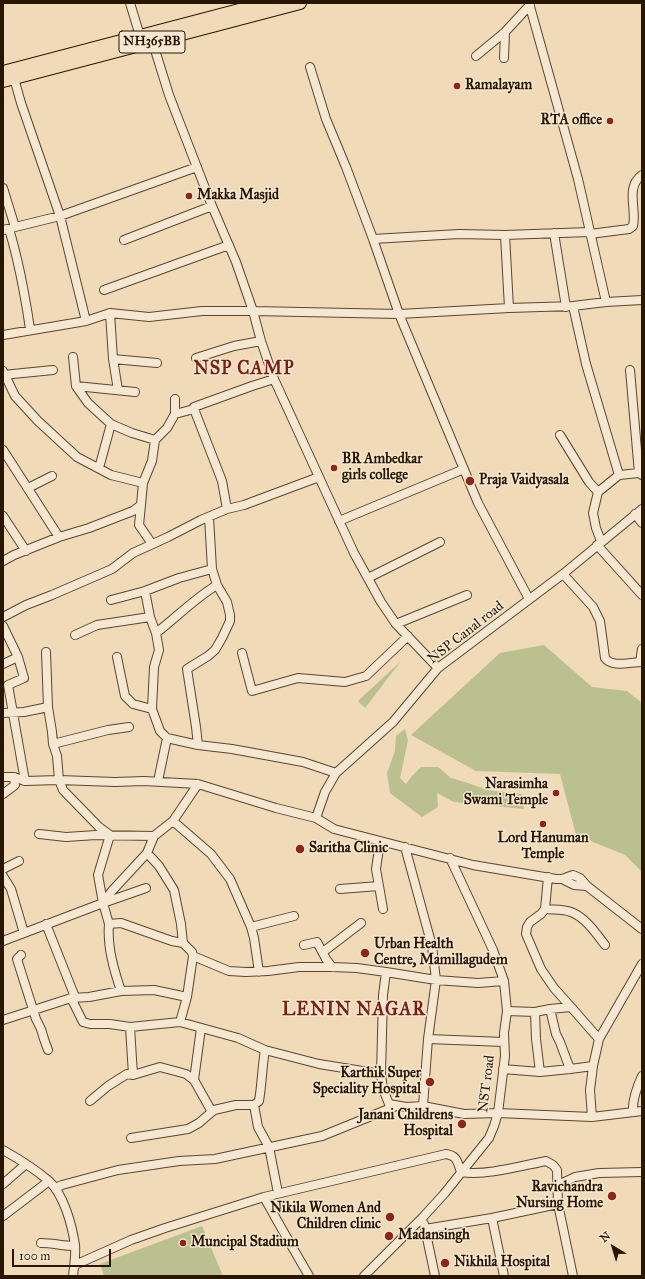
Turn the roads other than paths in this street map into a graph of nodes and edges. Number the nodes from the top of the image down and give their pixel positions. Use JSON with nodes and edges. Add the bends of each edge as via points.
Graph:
{"nodes":[{"id":1,"x":130,"y":3,"type":"edge"},
{"id":2,"x":266,"y":3,"type":"edge"},
{"id":3,"x":297,"y":3,"type":"edge"},
{"id":4,"x":529,"y":4,"type":"edge"},
{"id":5,"x":245,"y":6,"type":"edge"},
{"id":6,"x":505,"y":32,"type":"junction"},
{"id":7,"x":148,"y":37,"type":"junction"},
{"id":8,"x":476,"y":56,"type":"dead end"},
{"id":9,"x":504,"y":58,"type":"dead end"},
{"id":10,"x":310,"y":67,"type":"dead end"},
{"id":11,"x":3,"y":72,"type":"edge"},
{"id":12,"x":9,"y":79,"type":"edge"},
{"id":13,"x":196,"y":167,"type":"junction"},
{"id":14,"x":642,"y":175,"type":"edge"},
{"id":15,"x":3,"y":188,"type":"edge"},
{"id":16,"x":212,"y":206,"type":"junction"},
{"id":17,"x":60,"y":216,"type":"junction"},
{"id":18,"x":9,"y":229,"type":"edge"},
{"id":19,"x":554,"y":233,"type":"junction"},
{"id":20,"x":590,"y":233,"type":"junction"},
{"id":21,"x":505,"y":235,"type":"junction"},
{"id":22,"x":373,"y":238,"type":"junction"},
{"id":23,"x":124,"y":240,"type":"dead end"},
{"id":24,"x":229,"y":244,"type":"junction"},
{"id":25,"x":104,"y":290,"type":"dead end"},
{"id":26,"x":642,"y":300,"type":"edge"},
{"id":27,"x":606,"y":302,"type":"junction"},
{"id":28,"x":569,"y":307,"type":"junction"},
{"id":29,"x":509,"y":308,"type":"junction"},
{"id":30,"x":253,"y":311,"type":"junction"},
{"id":31,"x":110,"y":313,"type":"junction"},
{"id":32,"x":399,"y":314,"type":"junction"},
{"id":33,"x":86,"y":321,"type":"junction"},
{"id":34,"x":30,"y":329,"type":"junction"},
{"id":35,"x":3,"y":335,"type":"edge"},
{"id":36,"x":261,"y":341,"type":"junction"},
{"id":37,"x":73,"y":357,"type":"dead end"},
{"id":38,"x":196,"y":358,"type":"dead end"},
{"id":39,"x":113,"y":359,"type":"junction"},
{"id":40,"x":157,"y":363,"type":"dead end"},
{"id":41,"x":53,"y":370,"type":"dead end"},
{"id":42,"x":630,"y":370,"type":"dead end"},
{"id":43,"x":3,"y":374,"type":"edge"},
{"id":44,"x":274,"y":379,"type":"junction"},
{"id":45,"x":76,"y":386,"type":"junction"},
{"id":46,"x":118,"y":390,"type":"junction"},
{"id":47,"x":135,"y":392,"type":"dead end"},
{"id":48,"x":175,"y":399,"type":"dead end"},
{"id":49,"x":194,"y":409,"type":"junction"},
{"id":50,"x":175,"y":414,"type":"junction"},
{"id":51,"x":111,"y":424,"type":"junction"},
{"id":52,"x":560,"y":435,"type":"dead end"},
{"id":53,"x":155,"y":440,"type":"junction"},
{"id":54,"x":3,"y":450,"type":"edge"},
{"id":55,"x":99,"y":468,"type":"junction"},
{"id":56,"x":464,"y":470,"type":"junction"},
{"id":57,"x":640,"y":474,"type":"edge"},
{"id":58,"x":619,"y":475,"type":"junction"},
{"id":59,"x":52,"y":476,"type":"dead end"},
{"id":60,"x":319,"y":477,"type":"junction"},
{"id":61,"x":143,"y":483,"type":"junction"},
{"id":62,"x":28,"y":488,"type":"junction"},
{"id":63,"x":598,"y":492,"type":"junction"},
{"id":64,"x":141,"y":505,"type":"junction"},
{"id":65,"x":227,"y":509,"type":"junction"},
{"id":66,"x":639,"y":511,"type":"edge"},
{"id":67,"x":3,"y":516,"type":"edge"},
{"id":68,"x":209,"y":517,"type":"junction"},
{"id":69,"x":339,"y":521,"type":"junction"},
{"id":70,"x":642,"y":523,"type":"edge"},
{"id":71,"x":59,"y":537,"type":"junction"},
{"id":72,"x":440,"y":542,"type":"dead end"},
{"id":73,"x":599,"y":543,"type":"junction"},
{"id":74,"x":152,"y":544,"type":"junction"},
{"id":75,"x":26,"y":551,"type":"junction"},
{"id":76,"x":3,"y":561,"type":"edge"},
{"id":77,"x":212,"y":569,"type":"junction"},
{"id":78,"x":563,"y":574,"type":"junction"},
{"id":79,"x":368,"y":578,"type":"junction"},
{"id":80,"x":217,"y":585,"type":"junction"},
{"id":81,"x":145,"y":592,"type":"junction"},
{"id":82,"x":467,"y":595,"type":"dead end"},
{"id":83,"x":642,"y":595,"type":"edge"},
{"id":84,"x":529,"y":599,"type":"junction"},
{"id":85,"x":111,"y":600,"type":"dead end"},
{"id":86,"x":3,"y":617,"type":"edge"},
{"id":87,"x":150,"y":617,"type":"junction"},
{"id":88,"x":396,"y":624,"type":"junction"},
{"id":89,"x":3,"y":626,"type":"edge"},
{"id":90,"x":156,"y":633,"type":"junction"},
{"id":91,"x":75,"y":635,"type":"dead end"},
{"id":92,"x":408,"y":636,"type":"junction"},
{"id":93,"x":642,"y":649,"type":"edge"},
{"id":94,"x":46,"y":652,"type":"dead end"},
{"id":95,"x":242,"y":653,"type":"dead end"},
{"id":96,"x":117,"y":657,"type":"dead end"},
{"id":97,"x":18,"y":658,"type":"junction"},
{"id":98,"x":641,"y":662,"type":"edge"},
{"id":99,"x":3,"y":664,"type":"edge"},
{"id":100,"x":438,"y":668,"type":"junction"},
{"id":101,"x":48,"y":707,"type":"junction"},
{"id":102,"x":152,"y":709,"type":"junction"},
{"id":103,"x":12,"y":712,"type":"junction"},
{"id":104,"x":3,"y":713,"type":"edge"},
{"id":105,"x":129,"y":726,"type":"dead end"},
{"id":106,"x":167,"y":738,"type":"junction"},
{"id":107,"x":53,"y":744,"type":"junction"},
{"id":108,"x":198,"y":745,"type":"junction"},
{"id":109,"x":336,"y":773,"type":"junction"},
{"id":110,"x":3,"y":777,"type":"edge"},
{"id":111,"x":14,"y":777,"type":"junction"},
{"id":112,"x":60,"y":780,"type":"junction"},
{"id":113,"x":25,"y":781,"type":"junction"},
{"id":114,"x":158,"y":781,"type":"junction"},
{"id":115,"x":198,"y":784,"type":"junction"},
{"id":116,"x":3,"y":794,"type":"edge"},
{"id":117,"x":316,"y":818,"type":"junction"},
{"id":118,"x":173,"y":821,"type":"junction"},
{"id":119,"x":39,"y":834,"type":"dead end"},
{"id":120,"x":110,"y":835,"type":"junction"},
{"id":121,"x":154,"y":836,"type":"junction"},
{"id":122,"x":380,"y":842,"type":"junction"},
{"id":123,"x":405,"y":847,"type":"junction"},
{"id":124,"x":147,"y":854,"type":"junction"},
{"id":125,"x":450,"y":858,"type":"junction"},
{"id":126,"x":19,"y":861,"type":"dead end"},
{"id":127,"x":3,"y":870,"type":"edge"},
{"id":128,"x":3,"y":876,"type":"edge"},
{"id":129,"x":548,"y":877,"type":"junction"},
{"id":130,"x":379,"y":886,"type":"junction"},
{"id":131,"x":146,"y":888,"type":"dead end"},
{"id":132,"x":340,"y":890,"type":"dead end"},
{"id":133,"x":103,"y":903,"type":"junction"},
{"id":134,"x":383,"y":909,"type":"dead end"},
{"id":135,"x":545,"y":909,"type":"junction"},
{"id":136,"x":294,"y":916,"type":"dead end"},
{"id":137,"x":361,"y":923,"type":"dead end"},
{"id":138,"x":46,"y":924,"type":"junction"},
{"id":139,"x":109,"y":924,"type":"junction"},
{"id":140,"x":641,"y":926,"type":"edge"},
{"id":141,"x":251,"y":927,"type":"junction"},
{"id":142,"x":24,"y":933,"type":"junction"},
{"id":143,"x":3,"y":941,"type":"edge"},
{"id":144,"x":184,"y":943,"type":"junction"},
{"id":145,"x":304,"y":945,"type":"dead end"},
{"id":146,"x":605,"y":945,"type":"dead end"},
{"id":147,"x":323,"y":952,"type":"junction"},
{"id":148,"x":21,"y":955,"type":"dead end"},
{"id":149,"x":193,"y":956,"type":"junction"},
{"id":150,"x":642,"y":964,"type":"edge"},
{"id":151,"x":332,"y":967,"type":"junction"},
{"id":152,"x":259,"y":972,"type":"junction"},
{"id":153,"x":386,"y":972,"type":"junction"},
{"id":154,"x":436,"y":980,"type":"junction"},
{"id":155,"x":504,"y":981,"type":"junction"},
{"id":156,"x":120,"y":991,"type":"junction"},
{"id":157,"x":187,"y":997,"type":"junction"},
{"id":158,"x":73,"y":998,"type":"junction"},
{"id":159,"x":571,"y":1007,"type":"junction"},
{"id":160,"x":550,"y":1009,"type":"junction"},
{"id":161,"x":33,"y":1010,"type":"junction"},
{"id":162,"x":507,"y":1011,"type":"junction"},
{"id":163,"x":535,"y":1012,"type":"junction"},
{"id":164,"x":3,"y":1020,"type":"edge"},
{"id":165,"x":180,"y":1022,"type":"junction"},
{"id":166,"x":130,"y":1027,"type":"junction"},
{"id":167,"x":201,"y":1028,"type":"junction"},
{"id":168,"x":428,"y":1039,"type":"junction"},
{"id":169,"x":599,"y":1039,"type":"junction"},
{"id":170,"x":504,"y":1042,"type":"junction"},
{"id":171,"x":48,"y":1050,"type":"dead end"},
{"id":172,"x":265,"y":1050,"type":"junction"},
{"id":173,"x":593,"y":1066,"type":"junction"},
{"id":174,"x":503,"y":1069,"type":"junction"},
{"id":175,"x":570,"y":1069,"type":"junction"},
{"id":176,"x":540,"y":1072,"type":"junction"},
{"id":177,"x":381,"y":1074,"type":"junction"},
{"id":178,"x":133,"y":1075,"type":"junction"},
{"id":179,"x":642,"y":1076,"type":"edge"},
{"id":180,"x":194,"y":1080,"type":"junction"},
{"id":181,"x":90,"y":1101,"type":"dead end"},
{"id":182,"x":254,"y":1105,"type":"junction"},
{"id":183,"x":396,"y":1105,"type":"junction"},
{"id":184,"x":423,"y":1106,"type":"junction"},
{"id":185,"x":642,"y":1111,"type":"edge"},
{"id":186,"x":212,"y":1112,"type":"junction"},
{"id":187,"x":633,"y":1112,"type":"junction"},
{"id":188,"x":498,"y":1113,"type":"junction"},
{"id":189,"x":592,"y":1117,"type":"junction"},
{"id":190,"x":131,"y":1138,"type":"dead end"},
{"id":191,"x":269,"y":1147,"type":"junction"},
{"id":192,"x":3,"y":1150,"type":"edge"},
{"id":193,"x":26,"y":1164,"type":"junction"},
{"id":194,"x":461,"y":1172,"type":"junction"},
{"id":195,"x":642,"y":1172,"type":"edge"},
{"id":196,"x":49,"y":1181,"type":"junction"},
{"id":197,"x":3,"y":1184,"type":"edge"},
{"id":198,"x":558,"y":1185,"type":"junction"},
{"id":199,"x":55,"y":1188,"type":"junction"},
{"id":200,"x":278,"y":1193,"type":"junction"},
{"id":201,"x":264,"y":1196,"type":"junction"},
{"id":202,"x":558,"y":1204,"type":"junction"},
{"id":203,"x":3,"y":1216,"type":"edge"},
{"id":204,"x":423,"y":1217,"type":"junction"},
{"id":205,"x":492,"y":1218,"type":"junction"},
{"id":206,"x":425,"y":1229,"type":"junction"},
{"id":207,"x":41,"y":1243,"type":"dead end"},
{"id":208,"x":75,"y":1246,"type":"junction"},
{"id":209,"x":75,"y":1265,"type":"junction"},
{"id":210,"x":73,"y":1276,"type":"edge"},
{"id":211,"x":309,"y":1276,"type":"edge"},
{"id":212,"x":364,"y":1276,"type":"edge"},
{"id":213,"x":436,"y":1276,"type":"edge"},
{"id":214,"x":504,"y":1276,"type":"edge"},
{"id":215,"x":573,"y":1276,"type":"edge"}],
"edges":[{"from":1,"to":7,"type":"street"},
{"from":2,"to":5,"type":"highway","number":"NH365BB"},
{"from":3,"to":7,"type":"highway","number":"NH365BB"},
{"from":4,"to":6,"type":"street"},
{"from":4,"to":20,"type":"street","via":[[578,179]]},
{"from":5,"to":7,"type":"highway","number":"NH365BB"},
{"from":6,"to":8,"type":"street"},
{"from":6,"to":9,"type":"street"},
{"from":7,"to":11,"type":"highway","number":"NH365BB"},
{"from":7,"to":12,"type":"highway","number":"NH365BB"},
{"from":7,"to":13,"type":"street"},
{"from":10,"to":22,"type":"street","via":[[326,119]]},
{"from":12,"to":17,"type":"street","via":[[20,102]]},
{"from":13,"to":16,"type":"street"},
{"from":13,"to":17,"type":"street"},
{"from":14,"to":20,"type":"street","via":[[634,185],[632,196],[635,220],[633,226],[629,229]]},
{"from":15,"to":18,"type":"street"},
{"from":16,"to":23,"type":"street"},
{"from":16,"to":24,"type":"street"},
{"from":17,"to":18,"type":"street"},
{"from":17,"to":33,"type":"street"},
{"from":18,"to":34,"type":"street","via":[[24,288]]},
{"from":19,"to":20,"type":"street"},
{"from":19,"to":21,"type":"street"},
{"from":19,"to":28,"type":"street"},
{"from":20,"to":27,"type":"street"},
{"from":21,"to":22,"type":"street","via":[[459,234]]},
{"from":21,"to":29,"type":"street"},
{"from":22,"to":32,"type":"street"},
{"from":24,"to":25,"type":"street"},
{"from":24,"to":30,"type":"street"},
{"from":26,"to":27,"type":"street"},
{"from":27,"to":28,"type":"street"},
{"from":28,"to":29,"type":"street"},
{"from":28,"to":58,"type":"street"},
{"from":29,"to":32,"type":"street"},
{"from":30,"to":31,"type":"street","via":[[202,311],[149,317]]},
{"from":30,"to":32,"type":"street"},
{"from":30,"to":36,"type":"street"},
{"from":31,"to":33,"type":"street"},
{"from":31,"to":39,"type":"street"},
{"from":32,"to":56,"type":"street"},
{"from":33,"to":34,"type":"street"},
{"from":34,"to":35,"type":"street"},
{"from":36,"to":38,"type":"street"},
{"from":36,"to":44,"type":"street"},
{"from":37,"to":45,"type":"street"},
{"from":39,"to":40,"type":"street"},
{"from":39,"to":46,"type":"street"},
{"from":41,"to":43,"type":"street"},
{"from":42,"to":57,"type":"street"},
{"from":43,"to":55,"type":"street","via":[[15,396],[38,421],[77,457]]},
{"from":44,"to":49,"type":"street"},
{"from":44,"to":60,"type":"street"},
{"from":45,"to":46,"type":"street"},
{"from":45,"to":51,"type":"street","via":[[88,403]]},
{"from":46,"to":47,"type":"street"},
{"from":48,"to":50,"type":"street"},
{"from":49,"to":50,"type":"street"},
{"from":49,"to":65,"type":"street","via":[[222,481]]},
{"from":50,"to":53,"type":"street","via":[[167,428]]},
{"from":51,"to":53,"type":"street"},
{"from":51,"to":55,"type":"street"},
{"from":52,"to":63,"type":"street"},
{"from":53,"to":61,"type":"street","via":[[152,461]]},
{"from":54,"to":62,"type":"street"},
{"from":55,"to":61,"type":"street","via":[[111,475]]},
{"from":56,"to":69,"type":"street"},
{"from":56,"to":84,"type":"street"},
{"from":57,"to":58,"type":"street"},
{"from":58,"to":63,"type":"street"},
{"from":59,"to":62,"type":"street"},
{"from":60,"to":65,"type":"street"},
{"from":60,"to":69,"type":"street"},
{"from":61,"to":64,"type":"street"},
{"from":62,"to":71,"type":"street"},
{"from":63,"to":73,"type":"street","via":[[593,513]]},
{"from":64,"to":71,"type":"street","via":[[133,511]]},
{"from":64,"to":74,"type":"street","via":[[139,526]]},
{"from":65,"to":68,"type":"street"},
{"from":66,"to":70,"type":"street"},
{"from":66,"to":73,"type":"street","name":"NSP Canal road"},
{"from":67,"to":75,"type":"street"},
{"from":68,"to":74,"type":"street"},
{"from":68,"to":77,"type":"street"},
{"from":69,"to":79,"type":"street"},
{"from":71,"to":75,"type":"street"},
{"from":72,"to":79,"type":"street"},
{"from":73,"to":78,"type":"street","name":"NSP Canal road"},
{"from":73,"to":83,"type":"street"},
{"from":74,"to":86,"type":"street","via":[[133,553],[112,569]]},
{"from":75,"to":76,"type":"street"},
{"from":77,"to":80,"type":"street"},
{"from":77,"to":81,"type":"street","via":[[179,578]]},
{"from":78,"to":84,"type":"street","name":"NSP Canal road"},
{"from":78,"to":98,"type":"street","via":[[593,607],[600,621],[605,658],[608,662]]},
{"from":79,"to":88,"type":"street"},
{"from":80,"to":90,"type":"street","via":[[202,594]]},
{"from":80,"to":108,"type":"street","via":[[227,602],[230,621],[214,650],[186,669]]},
{"from":81,"to":85,"type":"street"},
{"from":81,"to":87,"type":"street"},
{"from":82,"to":88,"type":"street"},
{"from":84,"to":100,"type":"street","name":"NSP Canal road"},
{"from":87,"to":90,"type":"street"},
{"from":87,"to":91,"type":"street","via":[[97,625]]},
{"from":88,"to":92,"type":"street"},
{"from":89,"to":97,"type":"street"},
{"from":90,"to":102,"type":"street","via":[[159,650],[154,667]]},
{"from":92,"to":95,"type":"street","via":[[366,676],[345,682],[298,678],[252,692]]},
{"from":92,"to":100,"type":"street"},
{"from":93,"to":98,"type":"street"},
{"from":94,"to":101,"type":"street"},
{"from":96,"to":102,"type":"street","via":[[124,696],[133,704]]},
{"from":97,"to":99,"type":"street"},
{"from":97,"to":103,"type":"street","via":[[24,678],[8,685]]},
{"from":100,"to":109,"type":"street","name":"NSP Canal road","via":[[393,722]]},
{"from":101,"to":103,"type":"street"},
{"from":101,"to":107,"type":"street"},
{"from":102,"to":106,"type":"street","via":[[160,731]]},
{"from":103,"to":104,"type":"street"},
{"from":103,"to":113,"type":"street"},
{"from":105,"to":107,"type":"street"},
{"from":106,"to":108,"type":"street"},
{"from":106,"to":114,"type":"street"},
{"from":107,"to":112,"type":"street"},
{"from":108,"to":109,"type":"street","via":[[302,762]]},
{"from":109,"to":117,"type":"street","name":"NSP Canal road","via":[[325,792]]},
{"from":110,"to":111,"type":"street"},
{"from":111,"to":113,"type":"street"},
{"from":111,"to":116,"type":"street","via":[[15,785]]},
{"from":112,"to":113,"type":"street"},
{"from":112,"to":114,"type":"street"},
{"from":112,"to":120,"type":"street","via":[[62,790]]},
{"from":114,"to":115,"type":"street"},
{"from":115,"to":117,"type":"street"},
{"from":115,"to":118,"type":"street"},
{"from":117,"to":122,"type":"street","via":[[334,829]]},
{"from":118,"to":121,"type":"street"},
{"from":118,"to":141,"type":"street","via":[[211,854],[230,878]]},
{"from":119,"to":120,"type":"street","via":[[66,837]]},
{"from":120,"to":121,"type":"street"},
{"from":120,"to":133,"type":"street","via":[[98,875]]},
{"from":121,"to":124,"type":"street"},
{"from":122,"to":123,"type":"street"},
{"from":122,"to":130,"type":"street","via":[[376,869]]},
{"from":123,"to":125,"type":"street"},
{"from":123,"to":154,"type":"street","via":[[432,946]]},
{"from":124,"to":133,"type":"street"},
{"from":124,"to":144,"type":"street","via":[[159,866],[174,890]]},
{"from":125,"to":129,"type":"street","via":[[473,865]]},
{"from":125,"to":155,"type":"street","name":"NST road","via":[[493,950]]},
{"from":126,"to":127,"type":"street"},
{"from":128,"to":142,"type":"street","via":[[11,889]]},
{"from":129,"to":135,"type":"street"},
{"from":129,"to":140,"type":"street","via":[[562,879],[573,875],[580,878]]},
{"from":130,"to":132,"type":"street"},
{"from":130,"to":134,"type":"street"},
{"from":131,"to":133,"type":"street"},
{"from":133,"to":138,"type":"street"},
{"from":133,"to":139,"type":"street"},
{"from":135,"to":146,"type":"street","via":[[572,912],[594,930]]},
{"from":135,"to":159,"type":"street","via":[[530,922],[526,934],[541,969]]},
{"from":136,"to":141,"type":"street"},
{"from":137,"to":147,"type":"street"},
{"from":138,"to":142,"type":"street"},
{"from":138,"to":158,"type":"street"},
{"from":139,"to":144,"type":"street","via":[[121,923]]},
{"from":139,"to":156,"type":"street","via":[[113,967]]},
{"from":141,"to":152,"type":"street"},
{"from":142,"to":143,"type":"street"},
{"from":144,"to":149,"type":"street"},
{"from":145,"to":147,"type":"street","via":[[318,942]]},
{"from":147,"to":151,"type":"street"},
{"from":148,"to":161,"type":"street","via":[[17,959]]},
{"from":149,"to":152,"type":"street","via":[[229,971]]},
{"from":149,"to":157,"type":"street"},
{"from":150,"to":169,"type":"street"},
{"from":151,"to":152,"type":"street","via":[[299,967]]},
{"from":151,"to":153,"type":"street"},
{"from":153,"to":154,"type":"street"},
{"from":153,"to":177,"type":"street"},
{"from":154,"to":155,"type":"street","via":[[478,983]]},
{"from":154,"to":168,"type":"street"},
{"from":155,"to":162,"type":"street","name":"NST road"},
{"from":156,"to":157,"type":"street","via":[[154,990]]},
{"from":156,"to":158,"type":"street"},
{"from":157,"to":165,"type":"street"},
{"from":158,"to":161,"type":"street"},
{"from":158,"to":166,"type":"street","via":[[83,1022]]},
{"from":159,"to":160,"type":"street"},
{"from":159,"to":169,"type":"street"},
{"from":160,"to":163,"type":"street"},
{"from":160,"to":175,"type":"street","via":[[556,1034]]},
{"from":161,"to":164,"type":"street"},
{"from":161,"to":171,"type":"street"},
{"from":162,"to":163,"type":"street"},
{"from":162,"to":170,"type":"street","name":"NST road"},
{"from":163,"to":176,"type":"street"},
{"from":165,"to":166,"type":"street"},
{"from":165,"to":167,"type":"street"},
{"from":166,"to":178,"type":"street"},
{"from":167,"to":172,"type":"street","via":[[238,1038]]},
{"from":167,"to":180,"type":"street"},
{"from":168,"to":170,"type":"street"},
{"from":168,"to":184,"type":"street"},
{"from":169,"to":173,"type":"street"},
{"from":170,"to":174,"type":"street","name":"NST road"},
{"from":172,"to":177,"type":"street","via":[[319,1064]]},
{"from":172,"to":182,"type":"street","via":[[259,1101]]},
{"from":173,"to":175,"type":"street"},
{"from":173,"to":189,"type":"street","via":[[590,1090]]},
{"from":174,"to":176,"type":"street"},
{"from":174,"to":188,"type":"street","name":"NST road"},
{"from":175,"to":176,"type":"street"},
{"from":177,"to":183,"type":"street","via":[[382,1088],[389,1104]]},
{"from":178,"to":180,"type":"street","via":[[160,1067],[186,1074]]},
{"from":178,"to":181,"type":"street","via":[[127,1074]]},
{"from":179,"to":187,"type":"street"},
{"from":180,"to":186,"type":"street"},
{"from":182,"to":186,"type":"street","via":[[236,1105]]},
{"from":182,"to":191,"type":"street","via":[[258,1128]]},
{"from":183,"to":184,"type":"street"},
{"from":183,"to":191,"type":"street","via":[[322,1136]]},
{"from":184,"to":188,"type":"street","via":[[464,1114]]},
{"from":185,"to":187,"type":"street"},
{"from":186,"to":190,"type":"street","via":[[188,1128]]},
{"from":187,"to":189,"type":"street"},
{"from":188,"to":189,"type":"street"},
{"from":188,"to":194,"type":"street","name":"NST road","via":[[489,1138]]},
{"from":191,"to":199,"type":"street","via":[[215,1159],[179,1161],[118,1170]]},
{"from":191,"to":200,"type":"street"},
{"from":192,"to":193,"type":"street"},
{"from":193,"to":196,"type":"street"},
{"from":193,"to":197,"type":"street"},
{"from":194,"to":198,"type":"street","via":[[483,1173],[546,1161],[557,1170]]},
{"from":194,"to":200,"type":"street","via":[[456,1158],[446,1154]]},
{"from":194,"to":204,"type":"street","name":"NST road"},
{"from":195,"to":198,"type":"street","via":[[599,1173],[575,1177]]},
{"from":196,"to":199,"type":"street"},
{"from":196,"to":203,"type":"street"},
{"from":198,"to":202,"type":"street"},
{"from":199,"to":208,"type":"street","via":[[68,1212]]},
{"from":200,"to":201,"type":"street"},
{"from":201,"to":209,"type":"street","via":[[131,1240]]},
{"from":201,"to":211,"type":"street"},
{"from":202,"to":205,"type":"street"},
{"from":202,"to":215,"type":"street"},
{"from":204,"to":206,"type":"street"},
{"from":204,"to":212,"type":"street","name":"NST road"},
{"from":205,"to":206,"type":"street"},
{"from":205,"to":214,"type":"street"},
{"from":206,"to":213,"type":"street"},
{"from":207,"to":208,"type":"street"},
{"from":208,"to":209,"type":"street"},
{"from":209,"to":210,"type":"street"}]}
